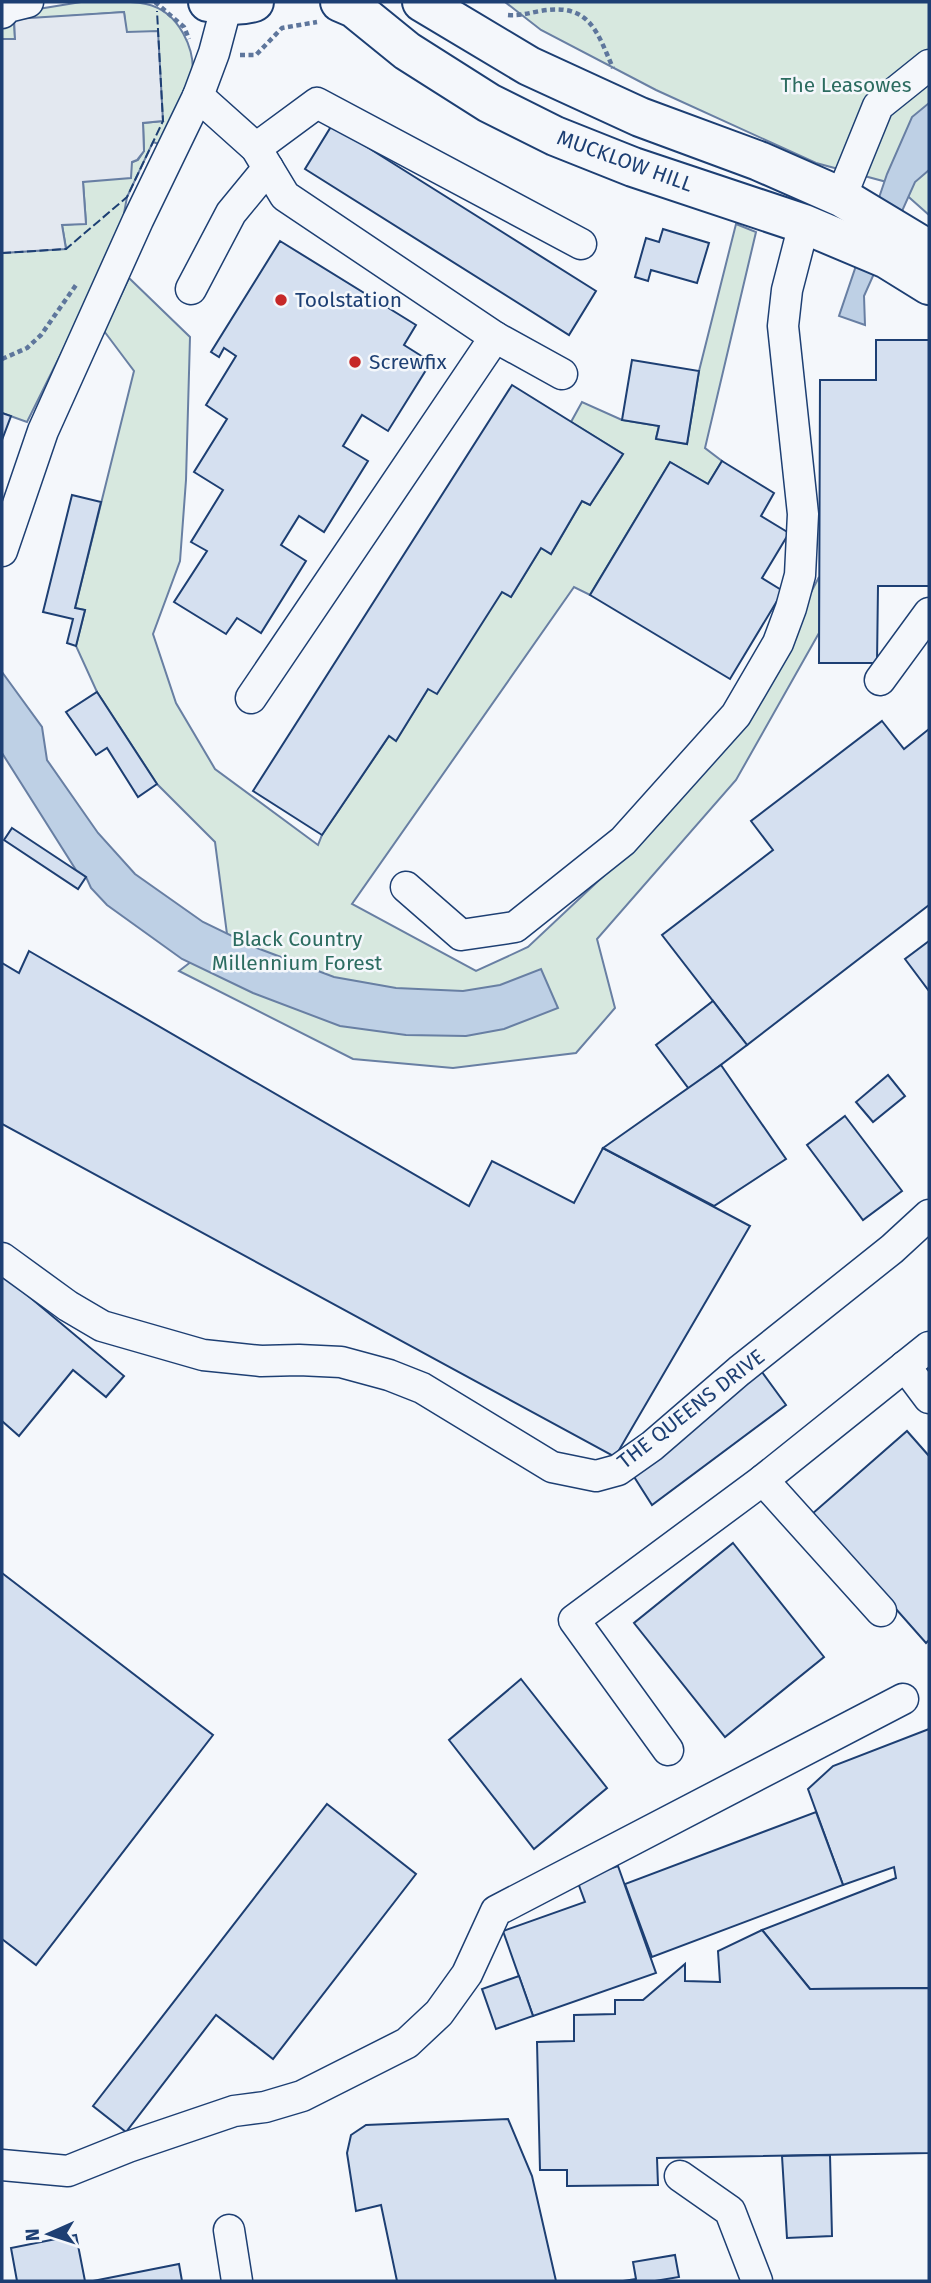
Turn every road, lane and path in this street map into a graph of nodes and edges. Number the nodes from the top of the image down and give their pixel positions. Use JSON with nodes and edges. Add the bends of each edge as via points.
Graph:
{"nodes":[{"id":1,"x":28,"y":2,"type":"edge"},
{"id":2,"x":155,"y":2,"type":"edge"},
{"id":3,"x":222,"y":2,"type":"edge"},
{"id":4,"x":422,"y":2,"type":"edge"},
{"id":5,"x":2,"y":13,"type":"edge"},
{"id":6,"x":334,"y":13,"type":"edge"},
{"id":7,"x":504,"y":15,"type":"dead end"},
{"id":8,"x":213,"y":51,"type":"junction"},
{"id":9,"x":929,"y":65,"type":"edge"},
{"id":10,"x":616,"y":73,"type":"dead end"},
{"id":11,"x":198,"y":96,"type":"junction"},
{"id":12,"x":262,"y":158,"type":"junction"},
{"id":13,"x":841,"y":197,"type":"junction"},
{"id":14,"x":804,"y":224,"type":"junction"},
{"id":15,"x":581,"y":244,"type":"dead end"},
{"id":16,"x":929,"y":250,"type":"edge"},
{"id":17,"x":84,"y":275,"type":"dead end"},
{"id":18,"x":929,"y":285,"type":"edge"},
{"id":19,"x":191,"y":289,"type":"dead end"},
{"id":20,"x":495,"y":337,"type":"junction"},
{"id":21,"x":2,"y":359,"type":"edge"},
{"id":22,"x":562,"y":374,"type":"dead end"},
{"id":23,"x":2,"y":551,"type":"edge"},
{"id":24,"x":929,"y":613,"type":"edge"},
{"id":25,"x":880,"y":680,"type":"dead end"},
{"id":26,"x":251,"y":698,"type":"dead end"},
{"id":27,"x":406,"y":887,"type":"dead end"},
{"id":28,"x":927,"y":1216,"type":"edge"},
{"id":29,"x":2,"y":1258,"type":"edge"},
{"id":30,"x":929,"y":1347,"type":"edge"},
{"id":31,"x":905,"y":1366,"type":"junction"},
{"id":32,"x":929,"y":1398,"type":"edge"},
{"id":33,"x":763,"y":1480,"type":"junction"},
{"id":34,"x":881,"y":1611,"type":"dead end"},
{"id":35,"x":902,"y":1699,"type":"dead end"},
{"id":36,"x":668,"y":1750,"type":"dead end"},
{"id":37,"x":2,"y":2165,"type":"edge"},
{"id":38,"x":680,"y":2176,"type":"dead end"},
{"id":39,"x":229,"y":2230,"type":"dead end"},
{"id":40,"x":237,"y":2281,"type":"edge"},
{"id":41,"x":757,"y":2281,"type":"edge"}],
"edges":[{"from":1,"to":5,"type":"lane"},
{"from":2,"to":8,"type":"path"},
{"from":3,"to":8,"type":"lane"},
{"from":4,"to":13,"type":"highway","via":[[529,66],[640,117]]},
{"from":6,"to":8,"type":"path","via":[[318,22],[282,28],[256,55]]},
{"from":6,"to":14,"type":"highway","name":"MUCKLOW HILL","via":[[354,8],[407,51],[489,103],[555,136]]},
{"from":7,"to":10,"type":"path","via":[[562,10],[580,15],[594,26]]},
{"from":8,"to":11,"type":"lane"},
{"from":9,"to":13,"type":"lane","via":[[878,106]]},
{"from":11,"to":12,"type":"lane"},
{"from":11,"to":23,"type":"lane","via":[[43,431]]},
{"from":12,"to":15,"type":"lane","via":[[317,103]]},
{"from":12,"to":19,"type":"lane"},
{"from":12,"to":20,"type":"lane","via":[[285,196]]},
{"from":13,"to":16,"type":"highway"},
{"from":14,"to":18,"type":"highway","name":"MUCKLOW HILL","via":[[887,259]]},
{"from":14,"to":27,"type":"lane","via":[[783,327],[803,514],[800,575],[778,643],[736,715],[623,841],[515,927],[461,935]]},
{"from":17,"to":21,"type":"path","via":[[41,335],[27,348]]},
{"from":20,"to":22,"type":"lane"},
{"from":20,"to":26,"type":"lane"},
{"from":24,"to":25,"type":"lane"},
{"from":28,"to":29,"type":"lane","name":"THE QUEENS DRIVE","via":[[652,1446],[618,1470],[596,1476],[552,1467],[422,1388],[389,1375],[341,1362],[203,1355],[102,1326]]},
{"from":30,"to":31,"type":"lane"},
{"from":31,"to":32,"type":"lane"},
{"from":31,"to":33,"type":"lane"},
{"from":33,"to":34,"type":"lane"},
{"from":33,"to":36,"type":"lane","via":[[574,1620]]},
{"from":35,"to":37,"type":"lane","via":[[496,1911],[467,1974],[439,2012],[407,2043],[302,2096],[234,2111],[68,2171]]},
{"from":38,"to":41,"type":"lane","via":[[730,2211]]},
{"from":39,"to":40,"type":"lane"}]}
